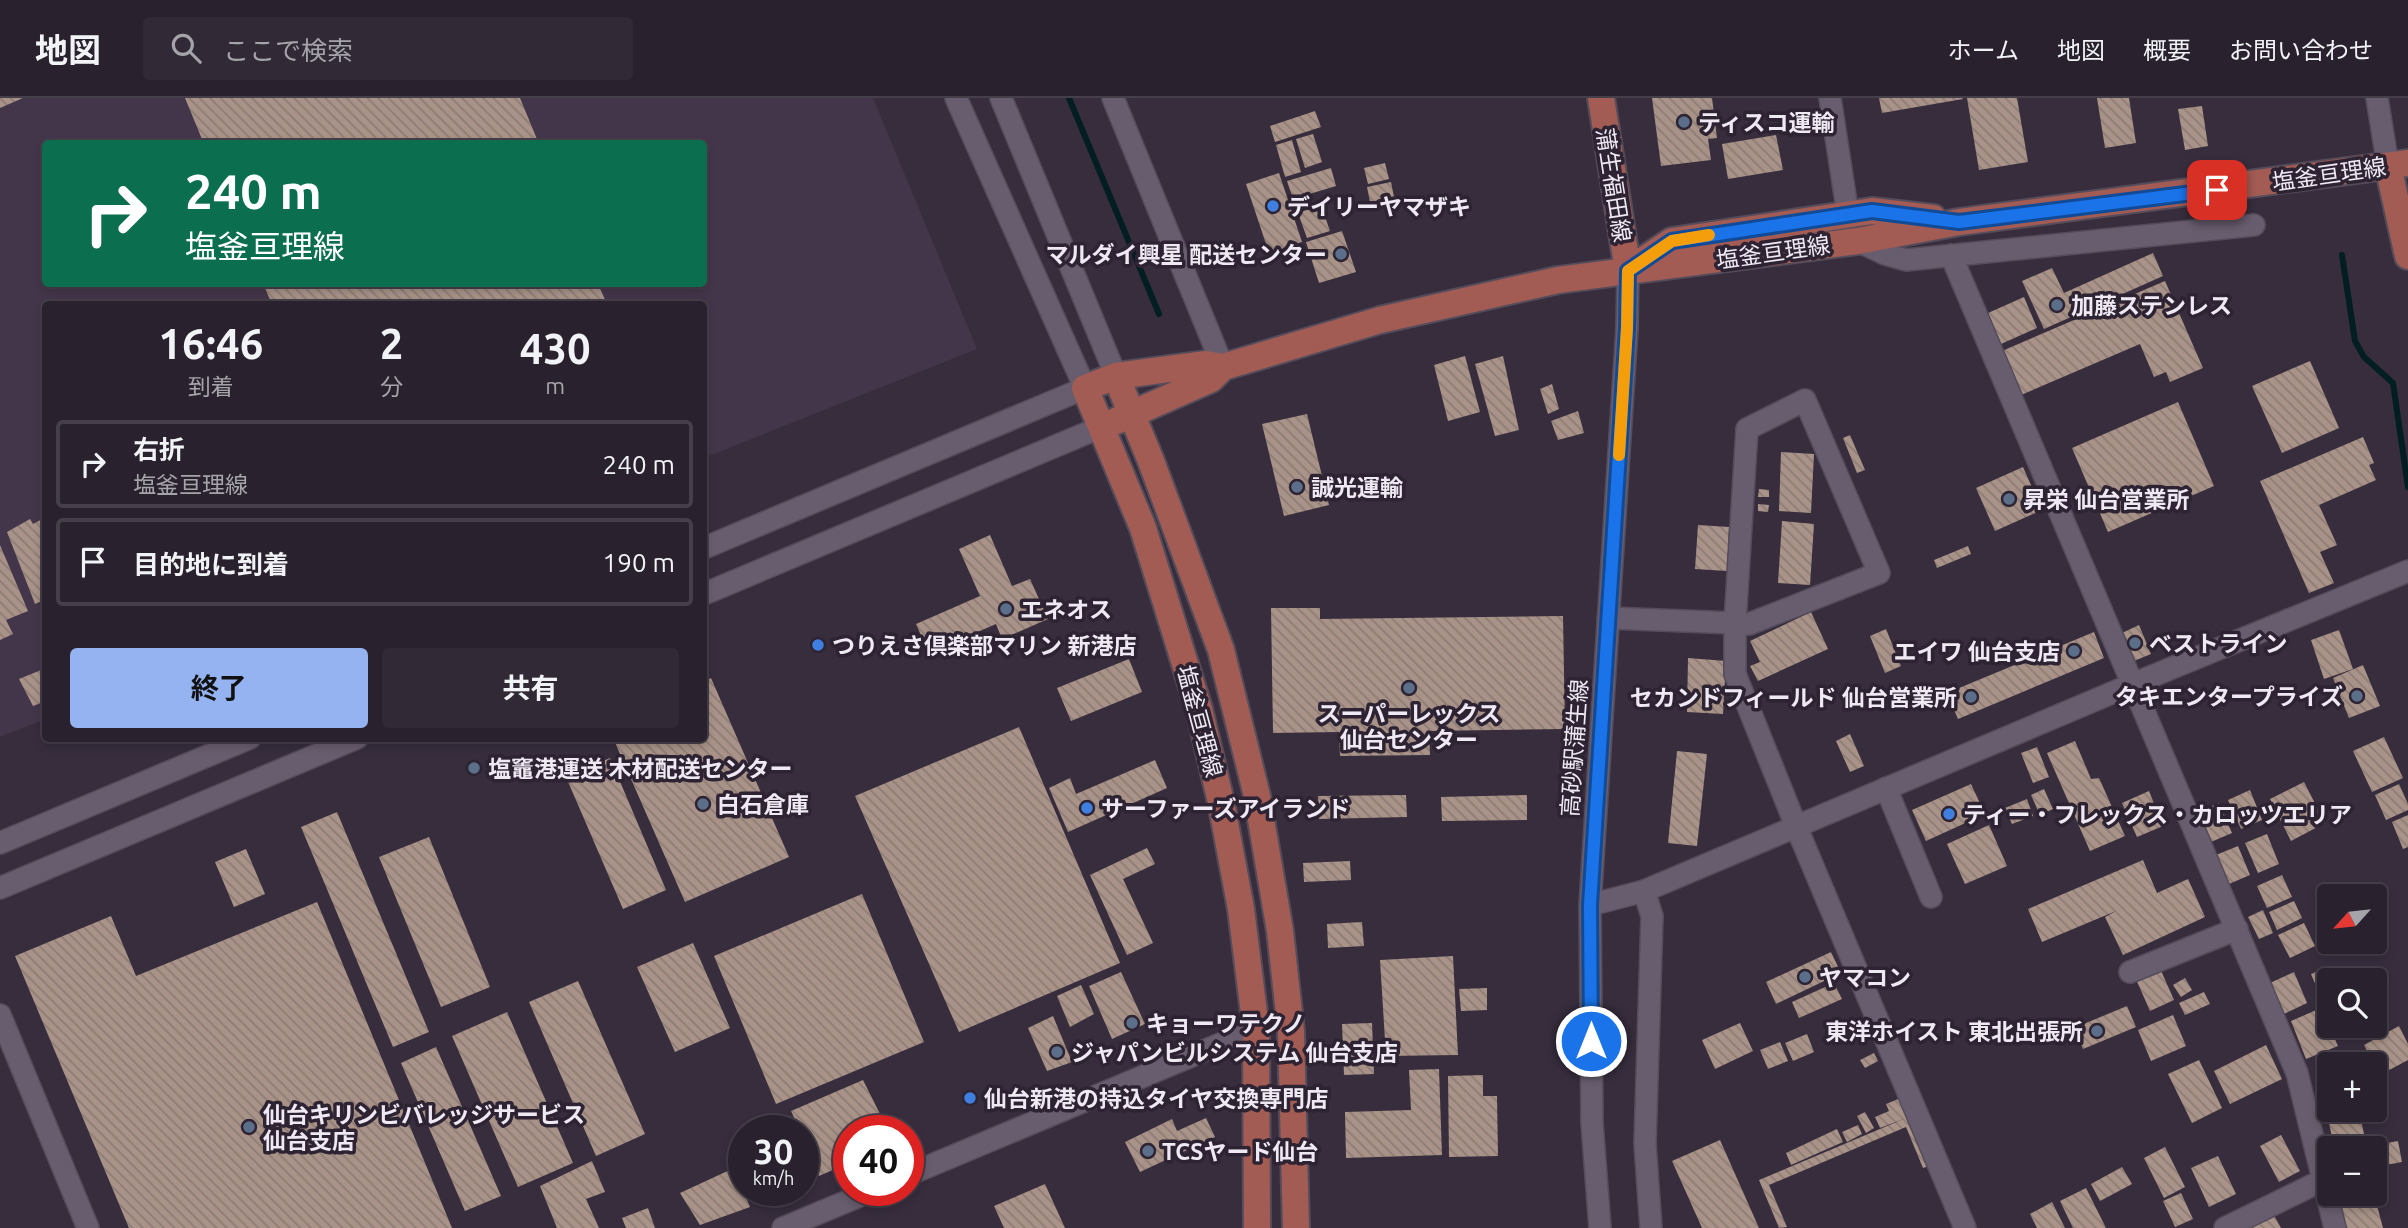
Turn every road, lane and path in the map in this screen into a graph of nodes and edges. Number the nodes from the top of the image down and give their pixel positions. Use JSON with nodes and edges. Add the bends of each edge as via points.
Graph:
{"nodes":[{"id":1,"x":956,"y":98,"type":"edge"},
{"id":2,"x":1001,"y":98,"type":"edge"},
{"id":3,"x":1113,"y":98,"type":"edge"},
{"id":4,"x":1601,"y":98,"type":"edge"},
{"id":5,"x":1829,"y":98,"type":"edge"},
{"id":6,"x":2377,"y":98,"type":"edge"},
{"id":7,"x":2398,"y":165,"type":"edge"},
{"id":8,"x":1848,"y":215,"type":"junction"},
{"id":9,"x":1959,"y":222,"type":"junction"},
{"id":10,"x":1794,"y":223,"type":"junction"},
{"id":11,"x":2255,"y":225,"type":"dead end"},
{"id":12,"x":1858,"y":241,"type":"junction"},
{"id":13,"x":1951,"y":255,"type":"junction"},
{"id":14,"x":2408,"y":256,"type":"edge"},
{"id":15,"x":1628,"y":271,"type":"junction"},
{"id":16,"x":1213,"y":370,"type":"junction"},
{"id":17,"x":1116,"y":376,"type":"junction"},
{"id":18,"x":1085,"y":388,"type":"junction"},
{"id":19,"x":1133,"y":415,"type":"junction"},
{"id":20,"x":1101,"y":427,"type":"junction"},
{"id":21,"x":707,"y":547,"type":"edge"},
{"id":22,"x":2407,"y":572,"type":"edge"},
{"id":23,"x":707,"y":593,"type":"edge"},
{"id":24,"x":1608,"y":618,"type":"junction"},
{"id":25,"x":1735,"y":623,"type":"junction"},
{"id":26,"x":2133,"y":684,"type":"junction"},
{"id":27,"x":240,"y":742,"type":"edge"},
{"id":28,"x":347,"y":742,"type":"edge"},
{"id":29,"x":1885,"y":788,"type":"junction"},
{"id":30,"x":1796,"y":826,"type":"junction"},
{"id":31,"x":0,"y":843,"type":"edge"},
{"id":32,"x":0,"y":888,"type":"edge"},
{"id":33,"x":1644,"y":891,"type":"junction"},
{"id":34,"x":1931,"y":897,"type":"dead end"},
{"id":35,"x":1590,"y":905,"type":"junction"},
{"id":36,"x":2237,"y":929,"type":"junction"},
{"id":37,"x":2130,"y":972,"type":"dead end"},
{"id":38,"x":0,"y":1015,"type":"edge"},
{"id":39,"x":1256,"y":1029,"type":"junction"},
{"id":40,"x":2317,"y":1155,"type":"edge"},
{"id":41,"x":924,"y":1168,"type":"edge"},
{"id":42,"x":2317,"y":1183,"type":"edge"},
{"id":43,"x":836,"y":1206,"type":"edge"},
{"id":44,"x":2330,"y":1206,"type":"edge"},
{"id":45,"x":88,"y":1228,"type":"edge"},
{"id":46,"x":783,"y":1228,"type":"edge"},
{"id":47,"x":1257,"y":1228,"type":"edge"},
{"id":48,"x":1296,"y":1228,"type":"edge"},
{"id":49,"x":1600,"y":1228,"type":"edge"},
{"id":50,"x":1651,"y":1228,"type":"edge"},
{"id":51,"x":1965,"y":1228,"type":"edge"},
{"id":52,"x":2225,"y":1228,"type":"edge"},
{"id":53,"x":2335,"y":1228,"type":"edge"}],
"edges":[{"from":1,"to":18,"type":"street"},
{"from":2,"to":17,"type":"street"},
{"from":3,"to":16,"type":"street"},
{"from":4,"to":15,"type":"main road","name":"蒲生福田線"},
{"from":5,"to":8,"type":"street"},
{"from":6,"to":7,"type":"street"},
{"from":7,"to":9,"type":"main road","name":"塩釜亘理線"},
{"from":7,"to":14,"type":"main road"},
{"from":8,"to":9,"type":"main road","name":"塩釜亘理線","via":[[1872,211]]},
{"from":8,"to":10,"type":"main road","name":"塩釜亘理線"},
{"from":9,"to":12,"type":"main road","name":"塩釜亘理線"},
{"from":10,"to":12,"type":"main road","via":[[1810,230],[1851,227]]},
{"from":10,"to":15,"type":"main road","name":"塩釜亘理線","via":[[1672,241]]},
{"from":11,"to":13,"type":"street"},
{"from":12,"to":13,"type":"street","via":[[1906,260]]},
{"from":12,"to":15,"type":"main road","name":"塩釜亘理線"},
{"from":13,"to":26,"type":"street"},
{"from":15,"to":16,"type":"main road","name":"塩釜亘理線","via":[[1558,280],[1380,320]]},
{"from":15,"to":24,"type":"street","name":"高砂駅蒲生線"},
{"from":16,"to":17,"type":"main road","name":"塩釜亘理線"},
{"from":16,"to":19,"type":"main road"},
{"from":17,"to":18,"type":"main road","name":"塩釜亘理線"},
{"from":17,"to":19,"type":"main road","name":"塩釜亘理線"},
{"from":18,"to":20,"type":"main road","name":"塩釜亘理線"},
{"from":18,"to":21,"type":"street"},
{"from":19,"to":20,"type":"main road"},
{"from":19,"to":48,"type":"main road","name":"塩釜亘理線","via":[[1221,650],[1257,796],[1291,1031]]},
{"from":20,"to":23,"type":"street"},
{"from":20,"to":39,"type":"main road","name":"塩釜亘理線","via":[[1143,528],[1199,709],[1222,802]]},
{"from":22,"to":26,"type":"street"},
{"from":24,"to":25,"type":"street"},
{"from":24,"to":35,"type":"street","name":"高砂駅蒲生線"},
{"from":25,"to":25,"type":"street","via":[[1747,429],[1805,400],[1879,573],[1749,624]]},
{"from":25,"to":30,"type":"street","via":[[1735,674]]},
{"from":26,"to":29,"type":"street"},
{"from":26,"to":36,"type":"street"},
{"from":27,"to":31,"type":"street"},
{"from":28,"to":32,"type":"street"},
{"from":29,"to":30,"type":"street"},
{"from":29,"to":34,"type":"street"},
{"from":30,"to":33,"type":"street"},
{"from":30,"to":51,"type":"street"},
{"from":33,"to":35,"type":"street"},
{"from":33,"to":50,"type":"street","via":[[1652,916],[1645,1144]]},
{"from":35,"to":49,"type":"street","name":"高砂駅蒲生線","via":[[1592,1123]]},
{"from":36,"to":37,"type":"street"},
{"from":36,"to":40,"type":"street","via":[[2297,1073]]},
{"from":38,"to":45,"type":"street"},
{"from":39,"to":41,"type":"street"},
{"from":39,"to":47,"type":"main road","name":"塩釜亘理線"},
{"from":42,"to":52,"type":"street"},
{"from":43,"to":46,"type":"street"},
{"from":44,"to":53,"type":"street"}]}
